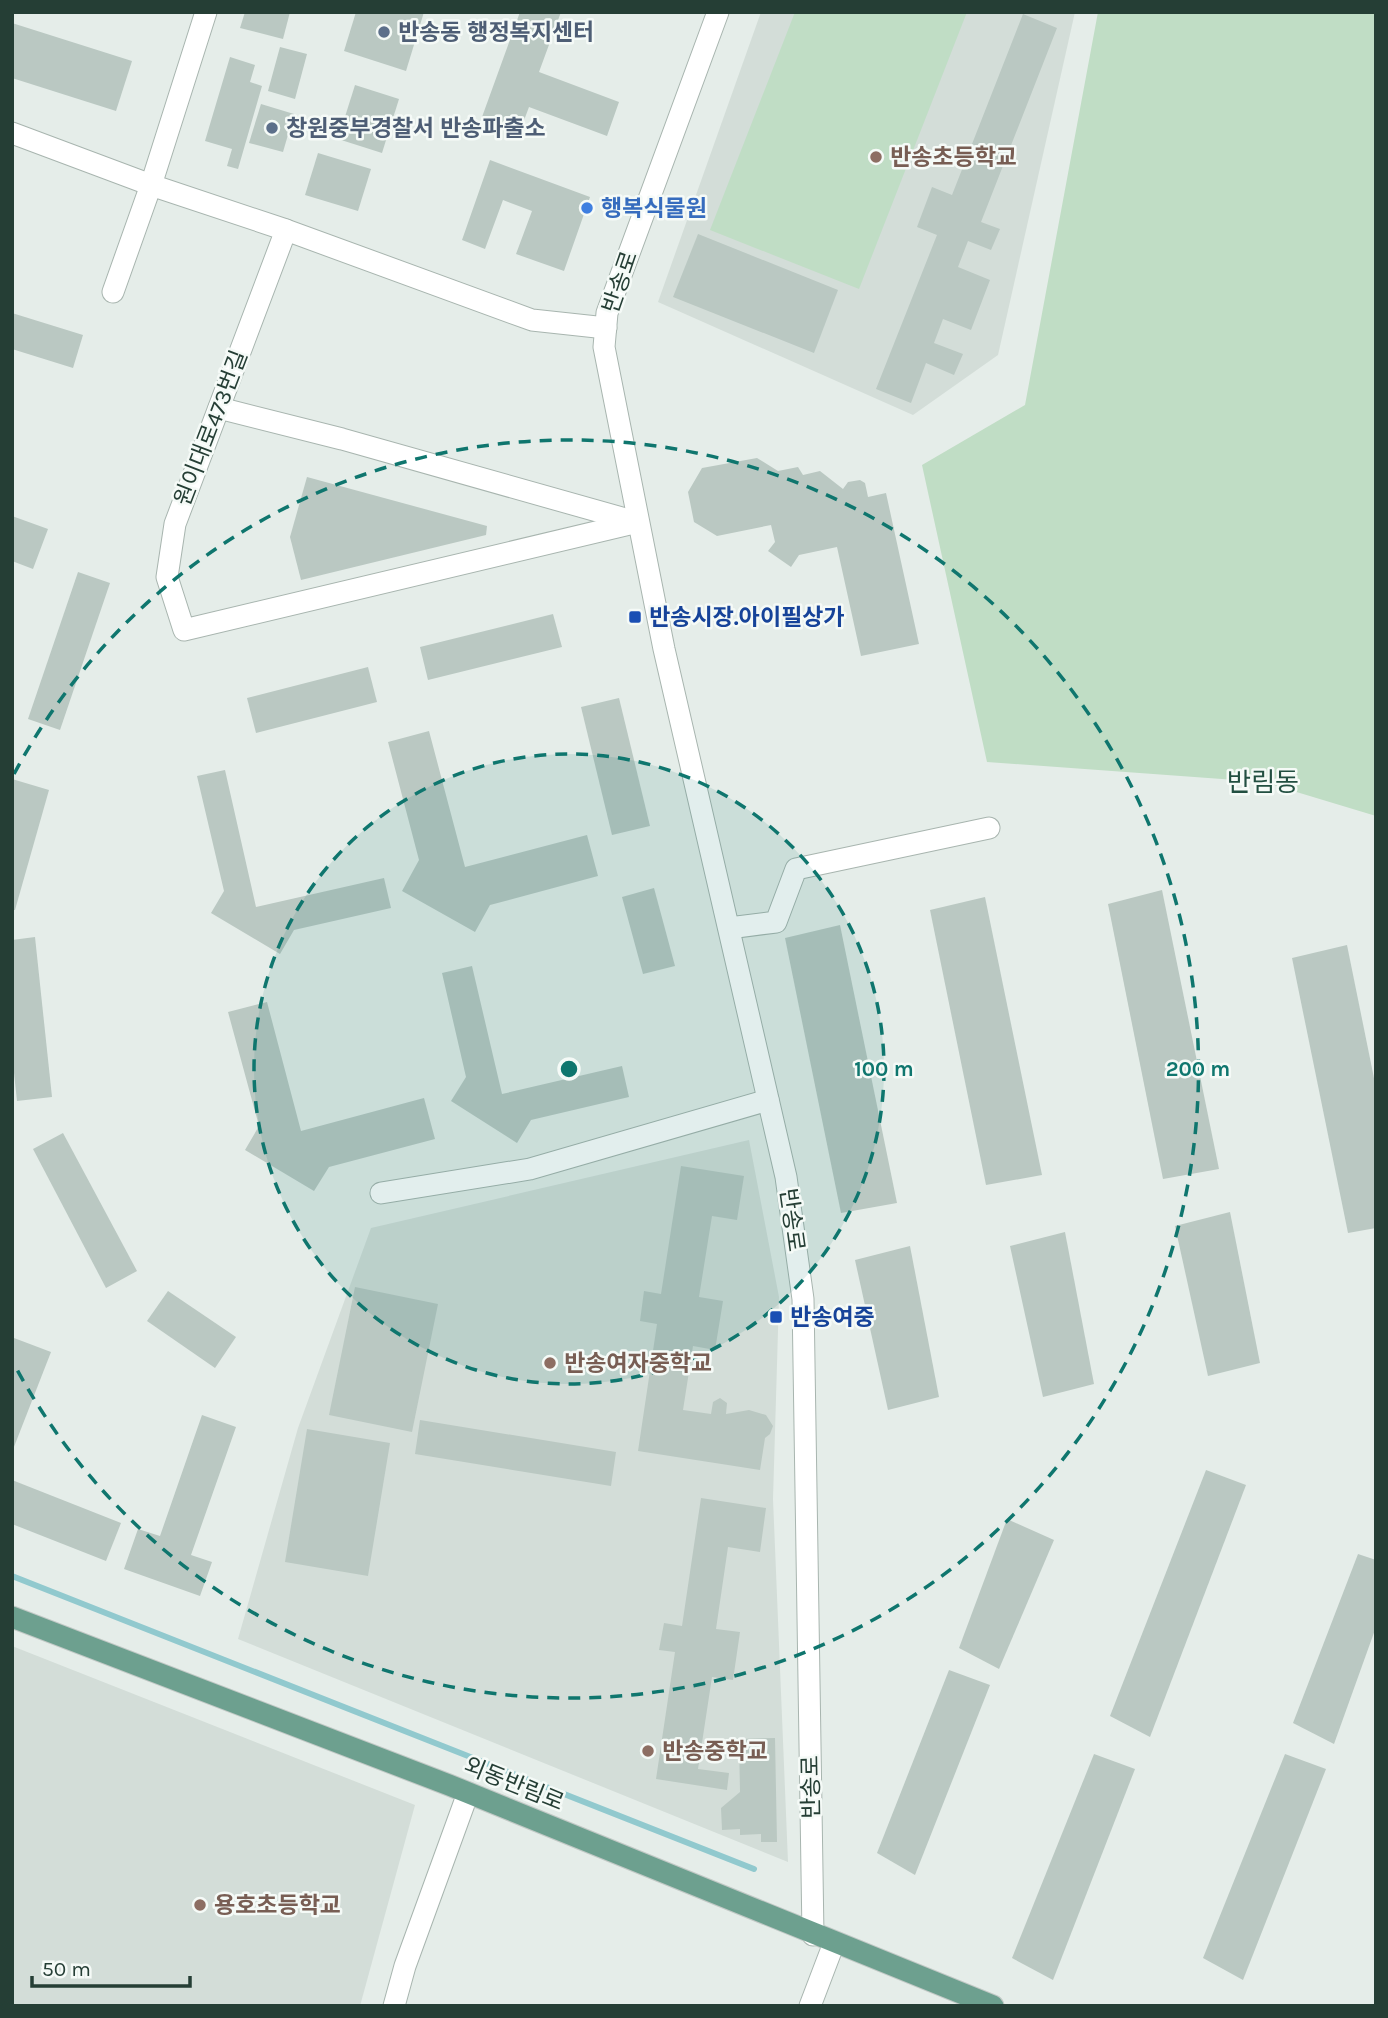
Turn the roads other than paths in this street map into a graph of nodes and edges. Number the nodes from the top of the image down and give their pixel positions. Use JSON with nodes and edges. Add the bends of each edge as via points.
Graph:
{"nodes":[{"id":1,"x":206,"y":12,"type":"edge"},
{"id":2,"x":718,"y":12,"type":"edge"},
{"id":3,"x":12,"y":133,"type":"edge"},
{"id":4,"x":151,"y":185,"type":"junction"},
{"id":5,"x":286,"y":230,"type":"junction"},
{"id":6,"x":113,"y":292,"type":"dead end"},
{"id":7,"x":606,"y":328,"type":"junction"},
{"id":8,"x":219,"y":408,"type":"junction"},
{"id":9,"x":638,"y":523,"type":"junction"},
{"id":10,"x":989,"y":828,"type":"dead end"},
{"id":11,"x":729,"y":928,"type":"junction"},
{"id":12,"x":768,"y":1101,"type":"junction"},
{"id":13,"x":381,"y":1193,"type":"dead end"},
{"id":14,"x":12,"y":1617,"type":"edge"},
{"id":15,"x":468,"y":1793,"type":"junction"},
{"id":16,"x":813,"y":1935,"type":"junction"},
{"id":17,"x":834,"y":1943,"type":"junction"},
{"id":18,"x":394,"y":2006,"type":"edge"},
{"id":19,"x":810,"y":2006,"type":"edge"},
{"id":20,"x":993,"y":2006,"type":"edge"}],
"edges":[{"from":1,"to":4,"type":"street"},
{"from":2,"to":7,"type":"street","name":"반송로","via":[[607,313]]},
{"from":3,"to":4,"type":"street"},
{"from":4,"to":5,"type":"street"},
{"from":4,"to":6,"type":"street"},
{"from":5,"to":7,"type":"street","via":[[532,320]]},
{"from":5,"to":8,"type":"street","name":"원이대로473번길"},
{"from":7,"to":9,"type":"street","name":"반송로","via":[[604,348]]},
{"from":8,"to":9,"type":"street"},
{"from":8,"to":9,"type":"street","name":"원이대로473번길","via":[[175,524],[167,577],[184,630]]},
{"from":9,"to":11,"type":"street","name":"반송로"},
{"from":10,"to":11,"type":"street","via":[[796,869],[776,922]]},
{"from":11,"to":12,"type":"street","name":"반송로"},
{"from":12,"to":13,"type":"street","via":[[530,1169]]},
{"from":12,"to":16,"type":"street","name":"반송로","via":[[786,1177],[803,1299]]},
{"from":14,"to":15,"type":"main road","name":"외동반림로"},
{"from":15,"to":16,"type":"main road","name":"외동반림로"},
{"from":15,"to":18,"type":"street"},
{"from":16,"to":17,"type":"main road","name":"외동반림로"},
{"from":17,"to":19,"type":"street"},
{"from":17,"to":20,"type":"main road","name":"외동반림로"}]}
